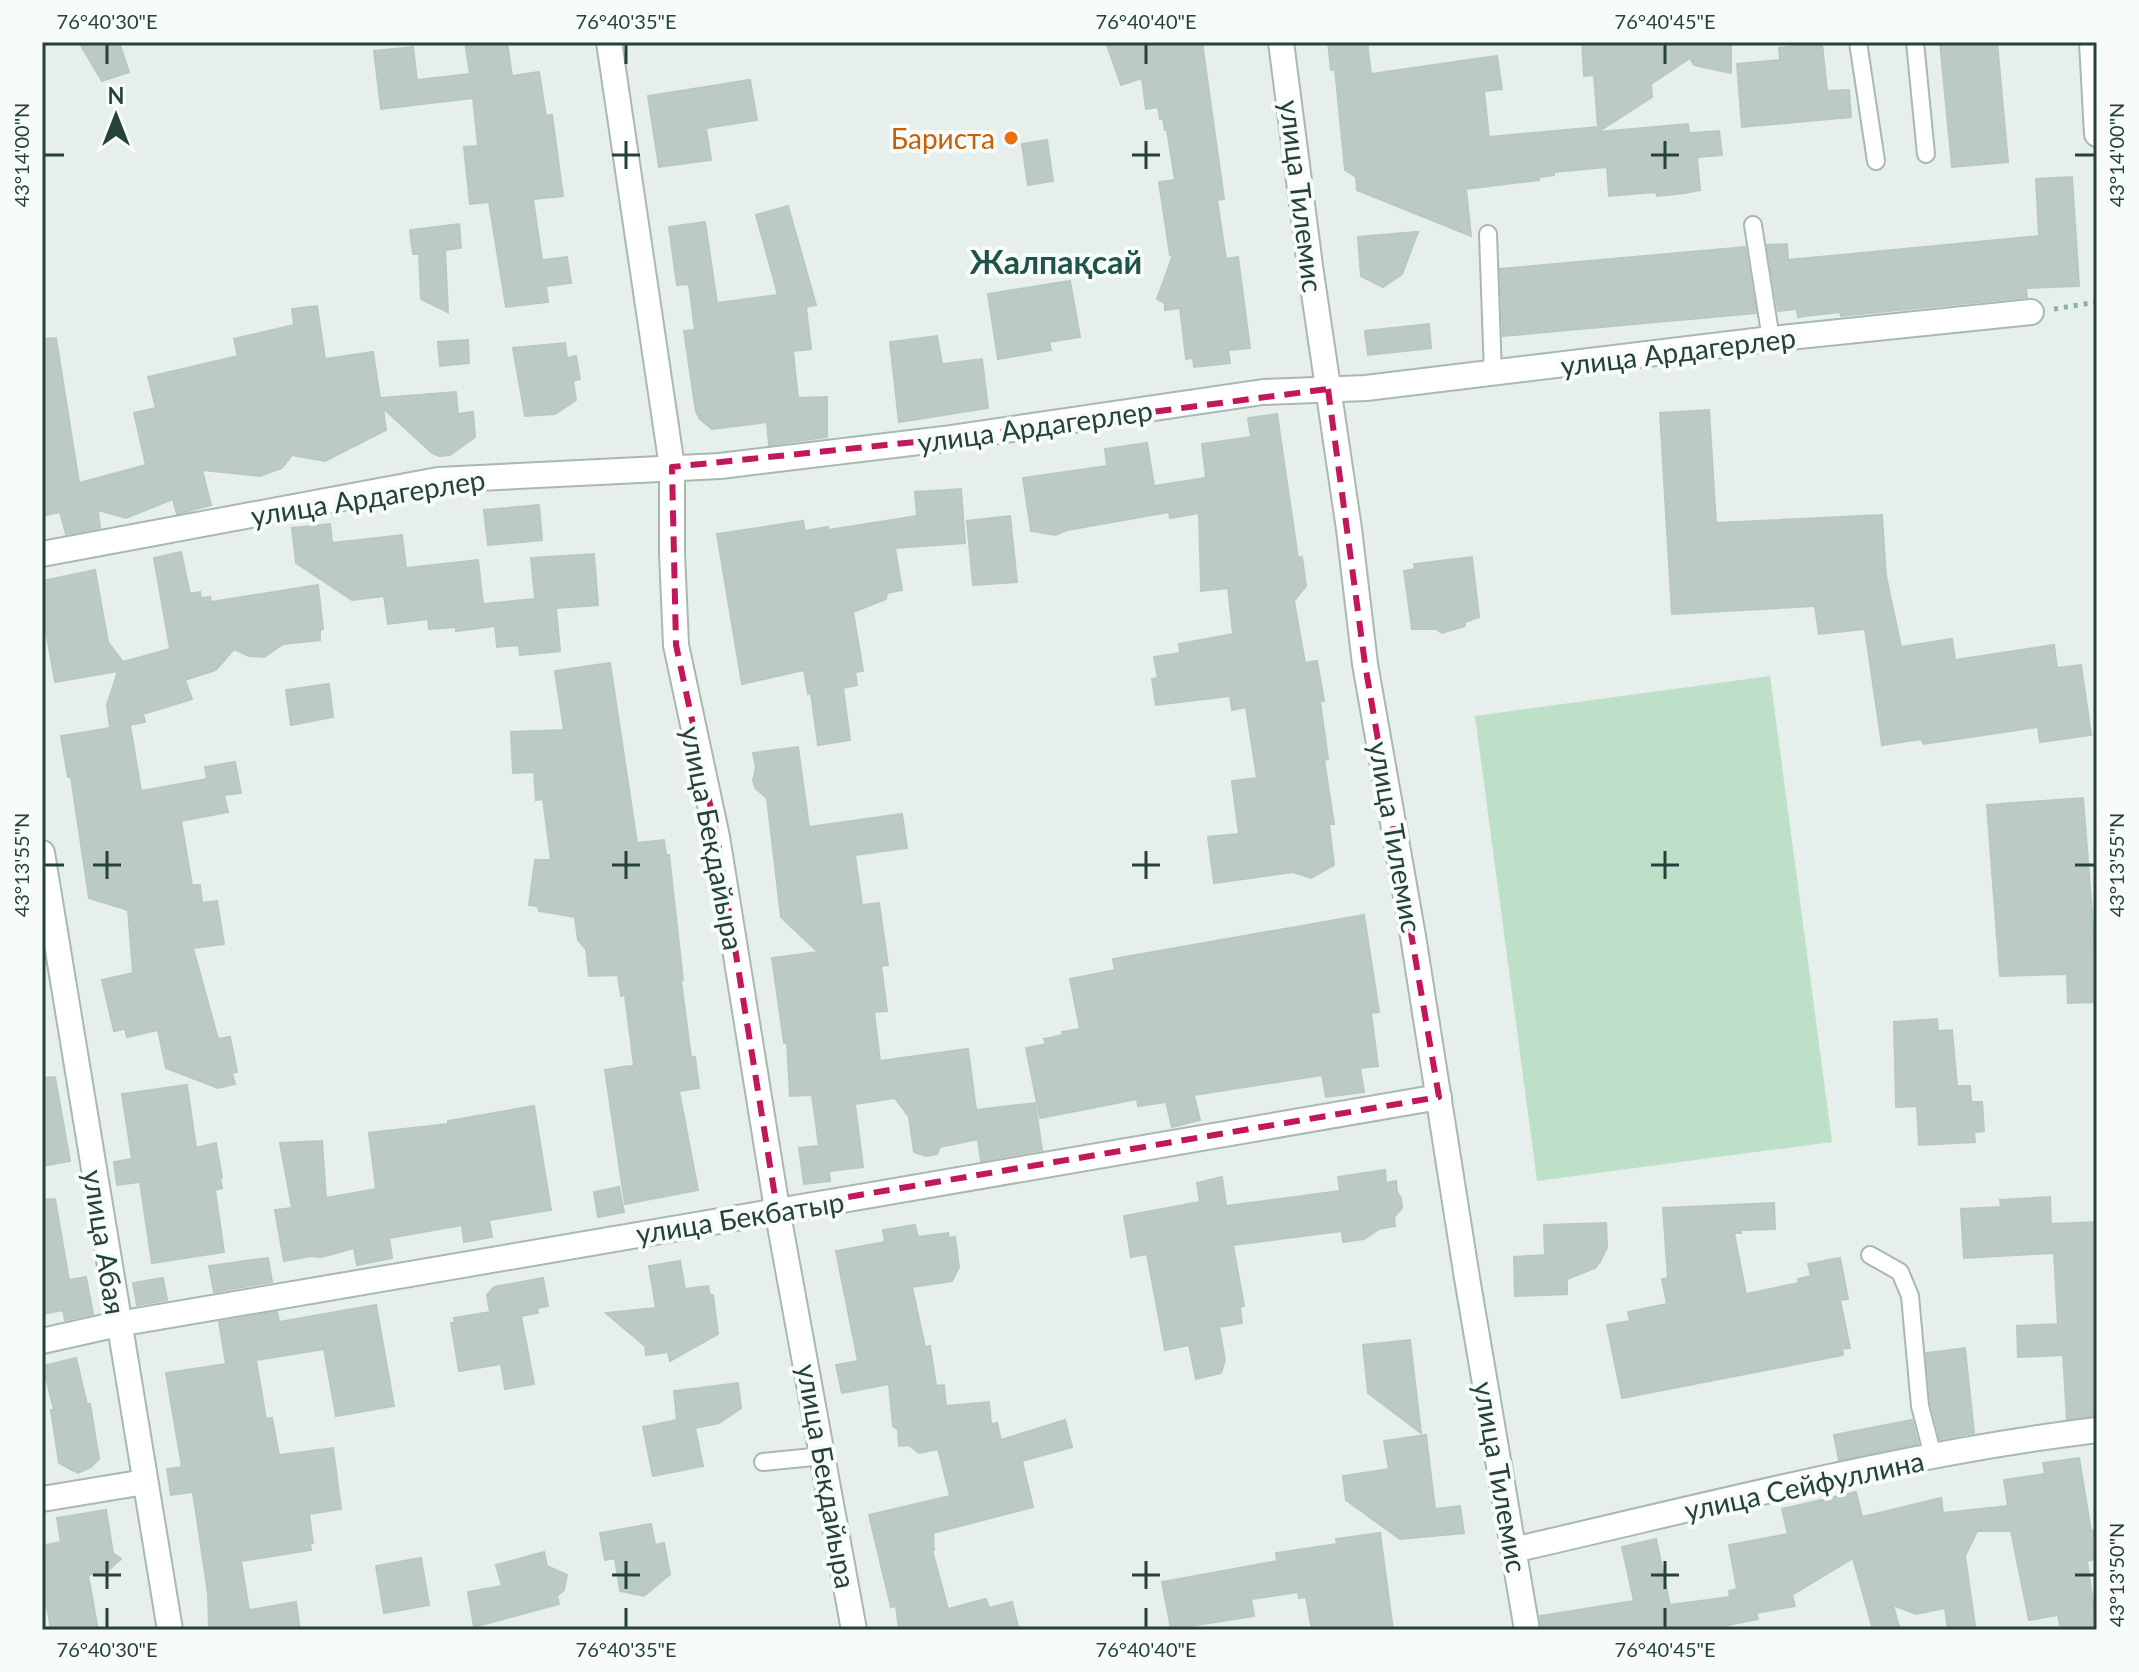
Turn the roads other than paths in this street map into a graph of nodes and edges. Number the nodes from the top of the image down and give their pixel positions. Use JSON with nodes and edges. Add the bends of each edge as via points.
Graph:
{"nodes":[{"id":1,"x":609,"y":42,"type":"edge"},
{"id":2,"x":1281,"y":42,"type":"edge"},
{"id":3,"x":1858,"y":42,"type":"edge"},
{"id":4,"x":1915,"y":42,"type":"edge"},
{"id":5,"x":2092,"y":42,"type":"edge"},
{"id":6,"x":2097,"y":134,"type":"edge"},
{"id":7,"x":1926,"y":154,"type":"dead end"},
{"id":8,"x":1876,"y":161,"type":"dead end"},
{"id":9,"x":1753,"y":225,"type":"dead end"},
{"id":10,"x":1488,"y":234,"type":"dead end"},
{"id":11,"x":2031,"y":312,"type":"road end"},
{"id":12,"x":1771,"y":339,"type":"junction"},
{"id":13,"x":1493,"y":373,"type":"junction"},
{"id":14,"x":1328,"y":389,"type":"junction"},
{"id":15,"x":672,"y":467,"type":"junction"},
{"id":16,"x":42,"y":554,"type":"edge"},
{"id":17,"x":42,"y":853,"type":"edge"},
{"id":18,"x":1439,"y":1097,"type":"junction"},
{"id":19,"x":777,"y":1209,"type":"junction"},
{"id":20,"x":1870,"y":1255,"type":"dead end"},
{"id":21,"x":118,"y":1324,"type":"junction"},
{"id":22,"x":42,"y":1341,"type":"edge"},
{"id":23,"x":2097,"y":1430,"type":"edge"},
{"id":24,"x":823,"y":1456,"type":"junction"},
{"id":25,"x":1933,"y":1456,"type":"junction"},
{"id":26,"x":763,"y":1462,"type":"dead end"},
{"id":27,"x":145,"y":1482,"type":"junction"},
{"id":28,"x":42,"y":1499,"type":"edge"},
{"id":29,"x":1513,"y":1550,"type":"junction"},
{"id":30,"x":170,"y":1630,"type":"edge"},
{"id":31,"x":854,"y":1630,"type":"edge"},
{"id":32,"x":1527,"y":1630,"type":"edge"}],
"edges":[{"from":1,"to":15,"type":"street","name":"улица Бекдайыра"},
{"from":2,"to":14,"type":"street","name":"улица Тилемис"},
{"from":3,"to":8,"type":"lane"},
{"from":4,"to":7,"type":"lane"},
{"from":5,"to":6,"type":"street"},
{"from":9,"to":12,"type":"lane"},
{"from":10,"to":13,"type":"lane"},
{"from":11,"to":12,"type":"street","name":"улица Ардагерлер"},
{"from":12,"to":13,"type":"street","name":"улица Ардагерлер"},
{"from":13,"to":14,"type":"street","name":"улица Ардагерлер"},
{"from":14,"to":15,"type":"street","name":"улица Ардагерлер","via":[[1263,392],[914,443]]},
{"from":14,"to":18,"type":"street","name":"улица Тилемис","via":[[1365,664]]},
{"from":15,"to":16,"type":"street","name":"улица Ардагерлер","via":[[438,480]]},
{"from":15,"to":19,"type":"street","name":"улица Бекдайыра","via":[[676,645],[717,837]]},
{"from":17,"to":21,"type":"street","name":"улица Абая"},
{"from":18,"to":19,"type":"street","name":"улица Бекбатыр"},
{"from":18,"to":29,"type":"street","name":"улица Тилемис"},
{"from":19,"to":21,"type":"street","name":"улица Бекбатыр"},
{"from":19,"to":24,"type":"street","name":"улица Бекдайыра"},
{"from":20,"to":25,"type":"lane","via":[[1900,1272],[1910,1296],[1920,1406]]},
{"from":21,"to":22,"type":"street","name":"улица Бекбатыр"},
{"from":21,"to":27,"type":"street","name":"улица Абая"},
{"from":23,"to":25,"type":"street","name":"улица Сейфуллина"},
{"from":24,"to":26,"type":"lane"},
{"from":24,"to":31,"type":"street","name":"улица Бекдайыра"},
{"from":25,"to":29,"type":"street","name":"улица Сейфуллина"},
{"from":27,"to":28,"type":"street"},
{"from":27,"to":30,"type":"street","name":"улица Абая"},
{"from":29,"to":32,"type":"street","name":"улица Тилемис"}]}
